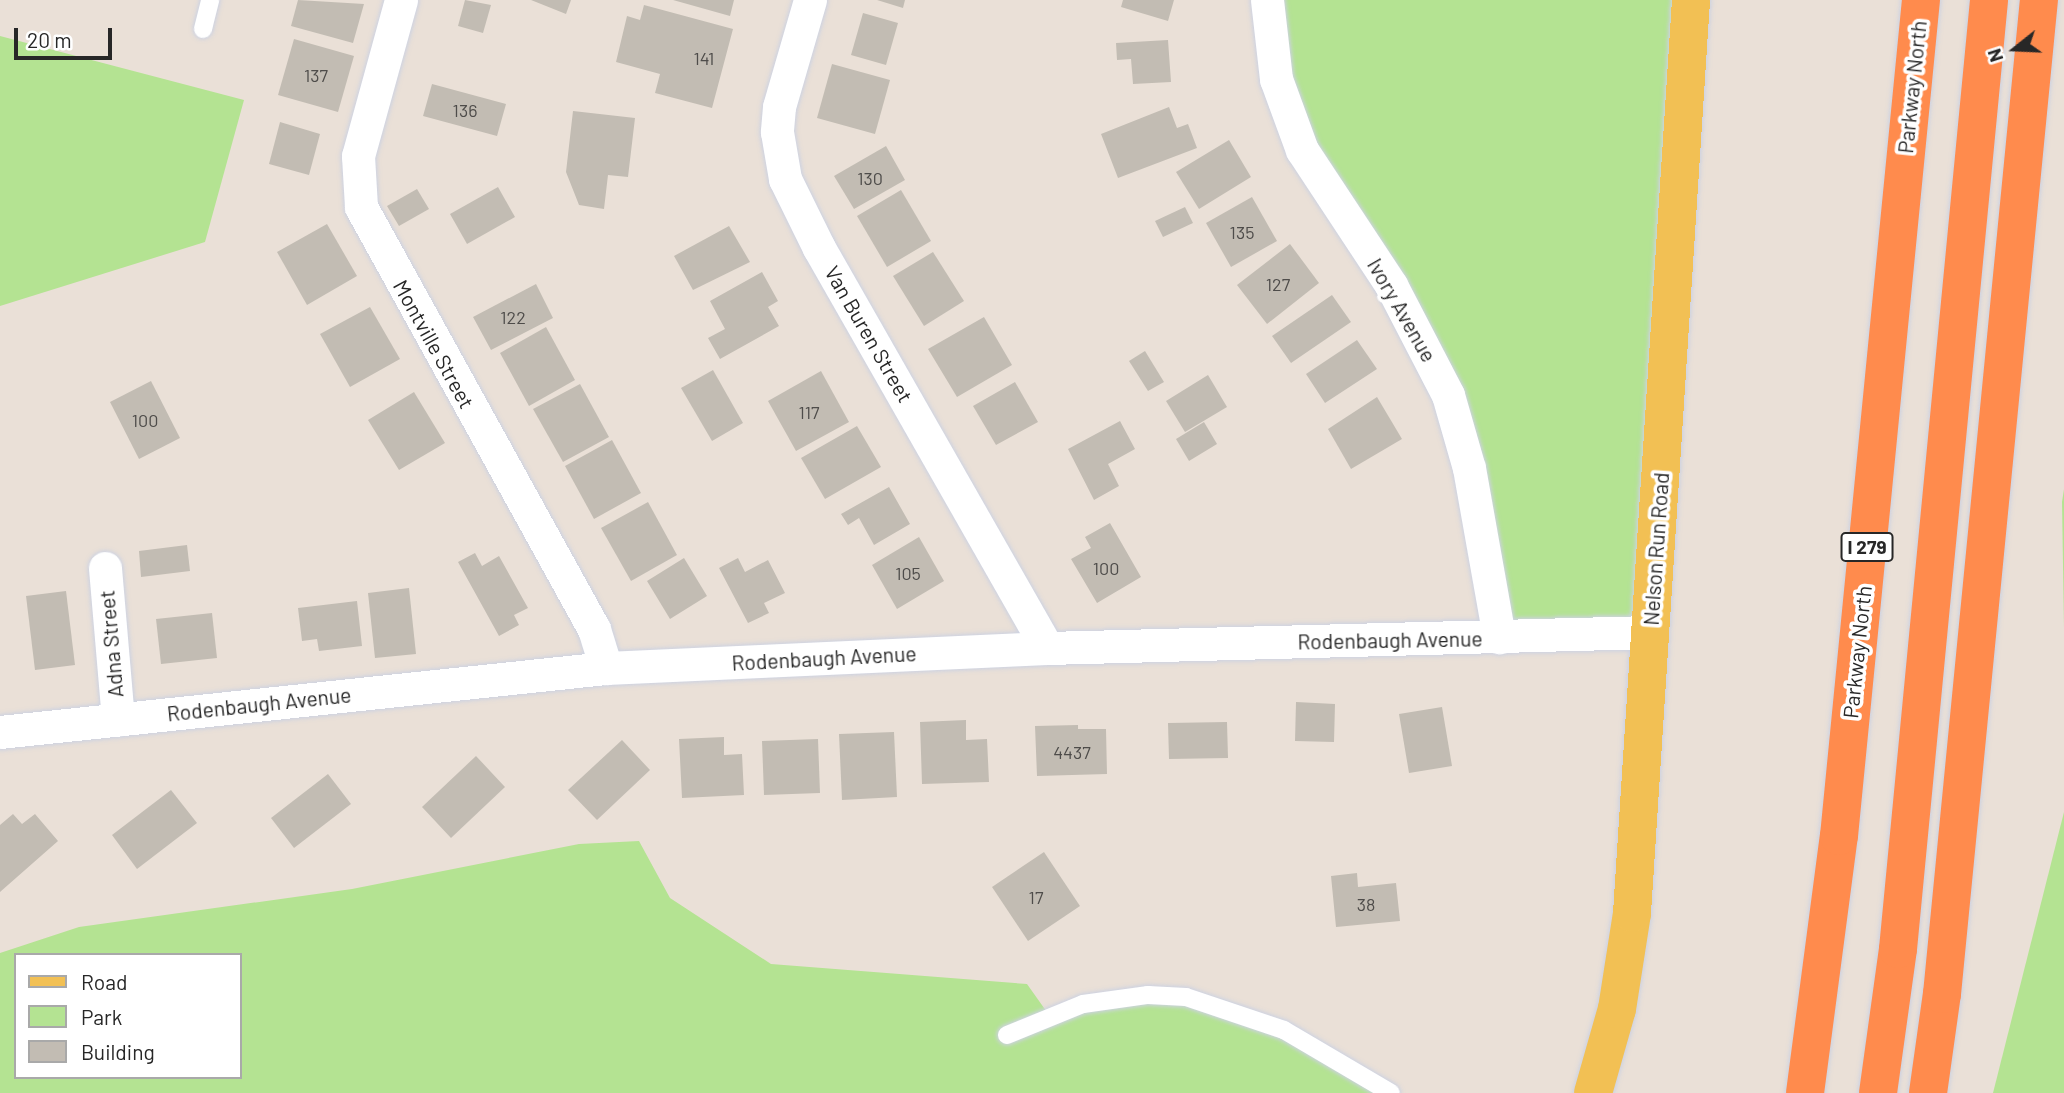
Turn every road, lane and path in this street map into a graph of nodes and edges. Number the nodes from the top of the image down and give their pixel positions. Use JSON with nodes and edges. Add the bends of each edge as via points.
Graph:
{"nodes":[{"id":1,"x":210,"y":0,"type":"edge"},
{"id":2,"x":401,"y":0,"type":"edge"},
{"id":3,"x":810,"y":0,"type":"edge"},
{"id":4,"x":1267,"y":0,"type":"edge"},
{"id":5,"x":1691,"y":0,"type":"edge"},
{"id":6,"x":1921,"y":0,"type":"edge"},
{"id":7,"x":1989,"y":0,"type":"edge"},
{"id":8,"x":2039,"y":0,"type":"edge"},
{"id":9,"x":203,"y":29,"type":"dead end"},
{"id":10,"x":105,"y":568,"type":"dead end"},
{"id":11,"x":1651,"y":632,"type":"junction"},
{"id":12,"x":1499,"y":637,"type":"junction"},
{"id":13,"x":1046,"y":648,"type":"junction"},
{"id":14,"x":606,"y":668,"type":"junction"},
{"id":15,"x":118,"y":719,"type":"junction"},
{"id":16,"x":0,"y":732,"type":"edge"},
{"id":17,"x":1007,"y":1035,"type":"dead end"},
{"id":18,"x":1391,"y":1093,"type":"edge"},
{"id":19,"x":1593,"y":1093,"type":"edge"},
{"id":20,"x":1805,"y":1093,"type":"edge"},
{"id":21,"x":1878,"y":1093,"type":"edge"},
{"id":22,"x":1928,"y":1093,"type":"edge"}],
"edges":[{"from":1,"to":9,"type":"lane"},
{"from":2,"to":14,"type":"street","name":"Montville Street","via":[[358,156],[361,206],[594,629]]},
{"from":3,"to":13,"type":"street","name":"Van Buren Street","via":[[779,107],[777,132],[785,179]]},
{"from":4,"to":12,"type":"street","name":"Ivory Avenue","via":[[1276,79],[1303,150],[1391,285],[1448,395],[1469,468]]},
{"from":5,"to":11,"type":"main road","name":"Nelson Run Road"},
{"from":6,"to":20,"type":"highway","name":"Parkway North","number":"I 279","via":[[1839,836]]},
{"from":7,"to":21,"type":"highway","via":[[1901,922]]},
{"from":8,"to":22,"type":"highway","via":[[1945,967]]},
{"from":10,"to":15,"type":"street","name":"Adna Street"},
{"from":11,"to":12,"type":"street","name":"Rodenbaugh Avenue"},
{"from":11,"to":19,"type":"main road","name":"Nelson Run Road","via":[[1627,949],[1617,1009]]},
{"from":12,"to":13,"type":"street","name":"Rodenbaugh Avenue"},
{"from":13,"to":14,"type":"street","name":"Rodenbaugh Avenue"},
{"from":14,"to":15,"type":"street","name":"Rodenbaugh Avenue"},
{"from":15,"to":16,"type":"street","name":"Rodenbaugh Avenue"},
{"from":17,"to":18,"type":"lane","via":[[1083,1004],[1148,995],[1186,997],[1284,1030]]}]}
